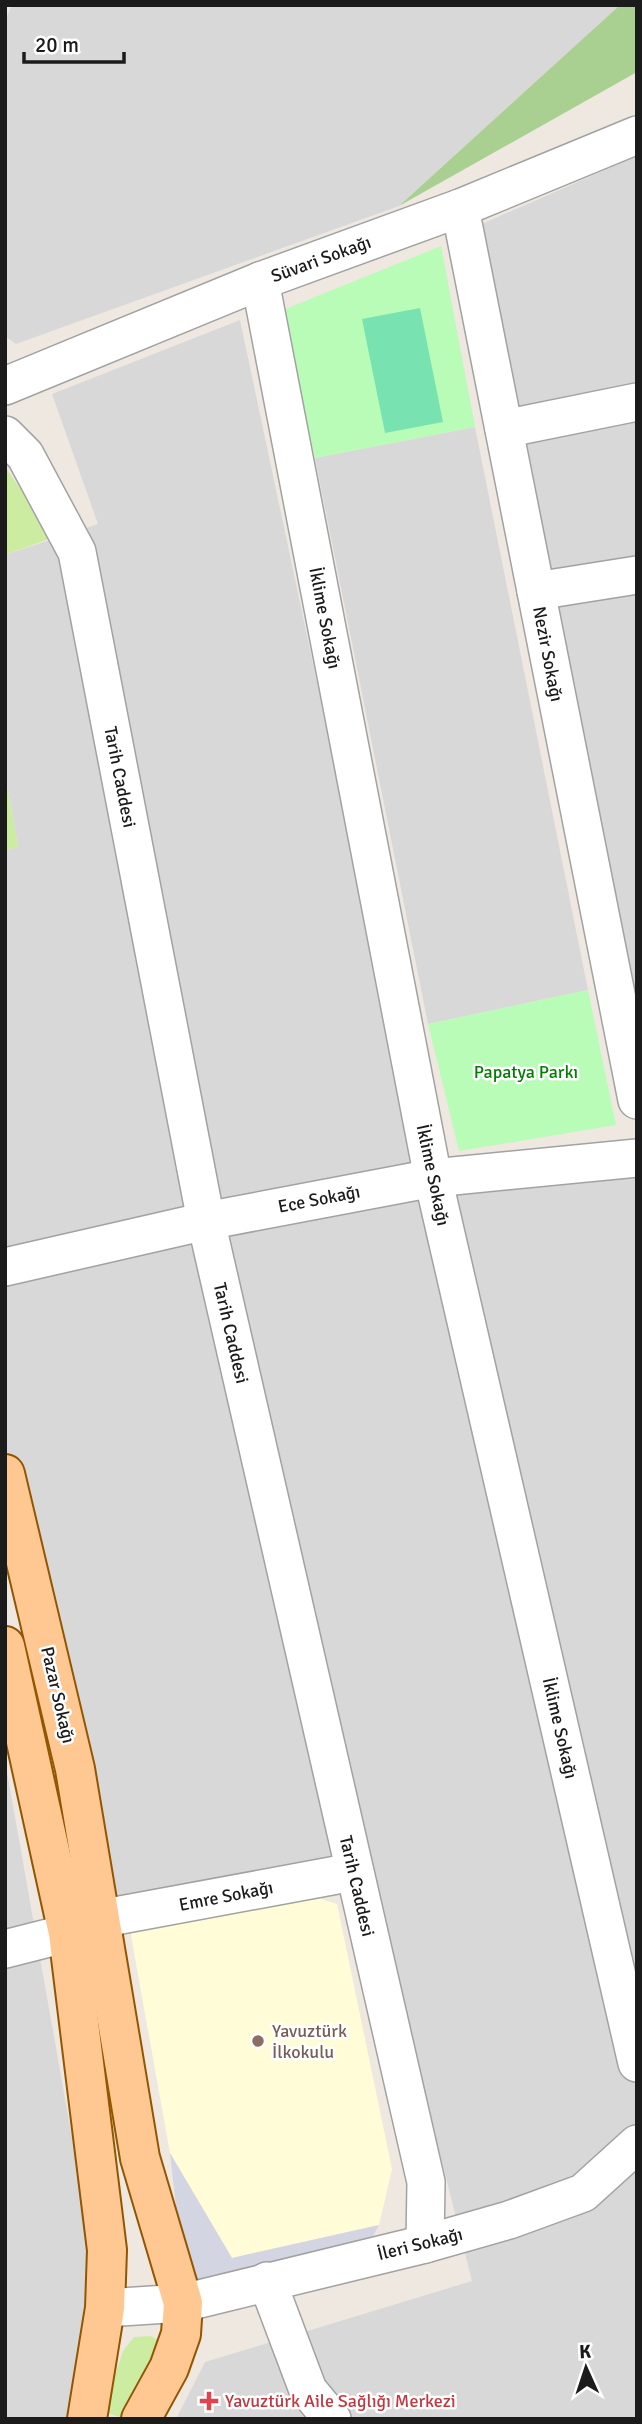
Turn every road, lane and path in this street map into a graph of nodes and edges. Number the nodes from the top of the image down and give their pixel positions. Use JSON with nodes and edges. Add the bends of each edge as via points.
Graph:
{"nodes":[{"id":1,"x":636,"y":137,"type":"edge"},
{"id":2,"x":460,"y":208,"type":"junction"},
{"id":3,"x":260,"y":281,"type":"junction"},
{"id":4,"x":5,"y":386,"type":"edge"},
{"id":5,"x":637,"y":402,"type":"edge"},
{"id":6,"x":503,"y":429,"type":"junction"},
{"id":7,"x":5,"y":436,"type":"edge"},
{"id":8,"x":637,"y":575,"type":"edge"},
{"id":9,"x":536,"y":591,"type":"junction"},
{"id":10,"x":637,"y":1100,"type":"edge"},
{"id":11,"x":637,"y":1158,"type":"edge"},
{"id":12,"x":433,"y":1178,"type":"junction"},
{"id":13,"x":206,"y":1221,"type":"junction"},
{"id":14,"x":5,"y":1267,"type":"edge"},
{"id":15,"x":5,"y":1474,"type":"edge"},
{"id":16,"x":5,"y":1646,"type":"edge"},
{"id":17,"x":354,"y":1872,"type":"junction"},
{"id":18,"x":83,"y":1926,"type":"junction"},
{"id":19,"x":5,"y":1949,"type":"edge"},
{"id":20,"x":637,"y":2063,"type":"edge"},
{"id":21,"x":637,"y":2144,"type":"edge"},
{"id":22,"x":425,"y":2244,"type":"junction"},
{"id":23,"x":267,"y":2281,"type":"junction"},
{"id":24,"x":183,"y":2303,"type":"junction"},
{"id":25,"x":105,"y":2308,"type":"junction"},
{"id":26,"x":87,"y":2419,"type":"edge"},
{"id":27,"x":141,"y":2419,"type":"edge"},
{"id":28,"x":331,"y":2419,"type":"edge"}],
"edges":[{"from":1,"to":2,"type":"street","name":"Süvari Sokağı"},
{"from":2,"to":3,"type":"street","name":"Süvari Sokağı"},
{"from":2,"to":6,"type":"street","name":"Nezir Sokağı"},
{"from":3,"to":4,"type":"street","name":"Süvari Sokağı"},
{"from":3,"to":12,"type":"street","name":"İklime Sokağı"},
{"from":5,"to":6,"type":"street"},
{"from":6,"to":9,"type":"street","name":"Nezir Sokağı"},
{"from":7,"to":13,"type":"street","name":"Tarih Caddesi","via":[[25,455],[77,552]]},
{"from":8,"to":9,"type":"street"},
{"from":9,"to":10,"type":"street","name":"Nezir Sokağı"},
{"from":11,"to":12,"type":"street","name":"Ece Sokağı"},
{"from":12,"to":13,"type":"street","name":"Ece Sokağı"},
{"from":12,"to":20,"type":"street","name":"İklime Sokağı"},
{"from":13,"to":14,"type":"street","name":"Ece Sokağı"},
{"from":13,"to":17,"type":"street","name":"Tarih Caddesi"},
{"from":15,"to":18,"type":"main road","name":"Pazar Sokağı","via":[[75,1769]]},
{"from":16,"to":18,"type":"main road","name":"Pazar Sokağı"},
{"from":17,"to":18,"type":"street","name":"Emre Sokağı"},
{"from":17,"to":22,"type":"street","name":"Tarih Caddesi","via":[[425,2182]]},
{"from":18,"to":19,"type":"street","name":"Emre Sokağı"},
{"from":18,"to":24,"type":"main road","name":"Pazar Sokağı","via":[[140,2158]]},
{"from":18,"to":25,"type":"main road","name":"Pazar Sokağı","via":[[107,2250]]},
{"from":21,"to":22,"type":"street","name":"İleri Sokağı","via":[[583,2193]]},
{"from":22,"to":23,"type":"street","name":"İleri Sokağı"},
{"from":23,"to":24,"type":"street","name":"İleri Sokağı"},
{"from":23,"to":28,"type":"street","via":[[308,2390]]},
{"from":24,"to":25,"type":"street","name":"İleri Sokağı"},
{"from":24,"to":27,"type":"main road","via":[[181,2334],[169,2368]]},
{"from":25,"to":26,"type":"main road","name":"Pazar Sokağı"}]}
